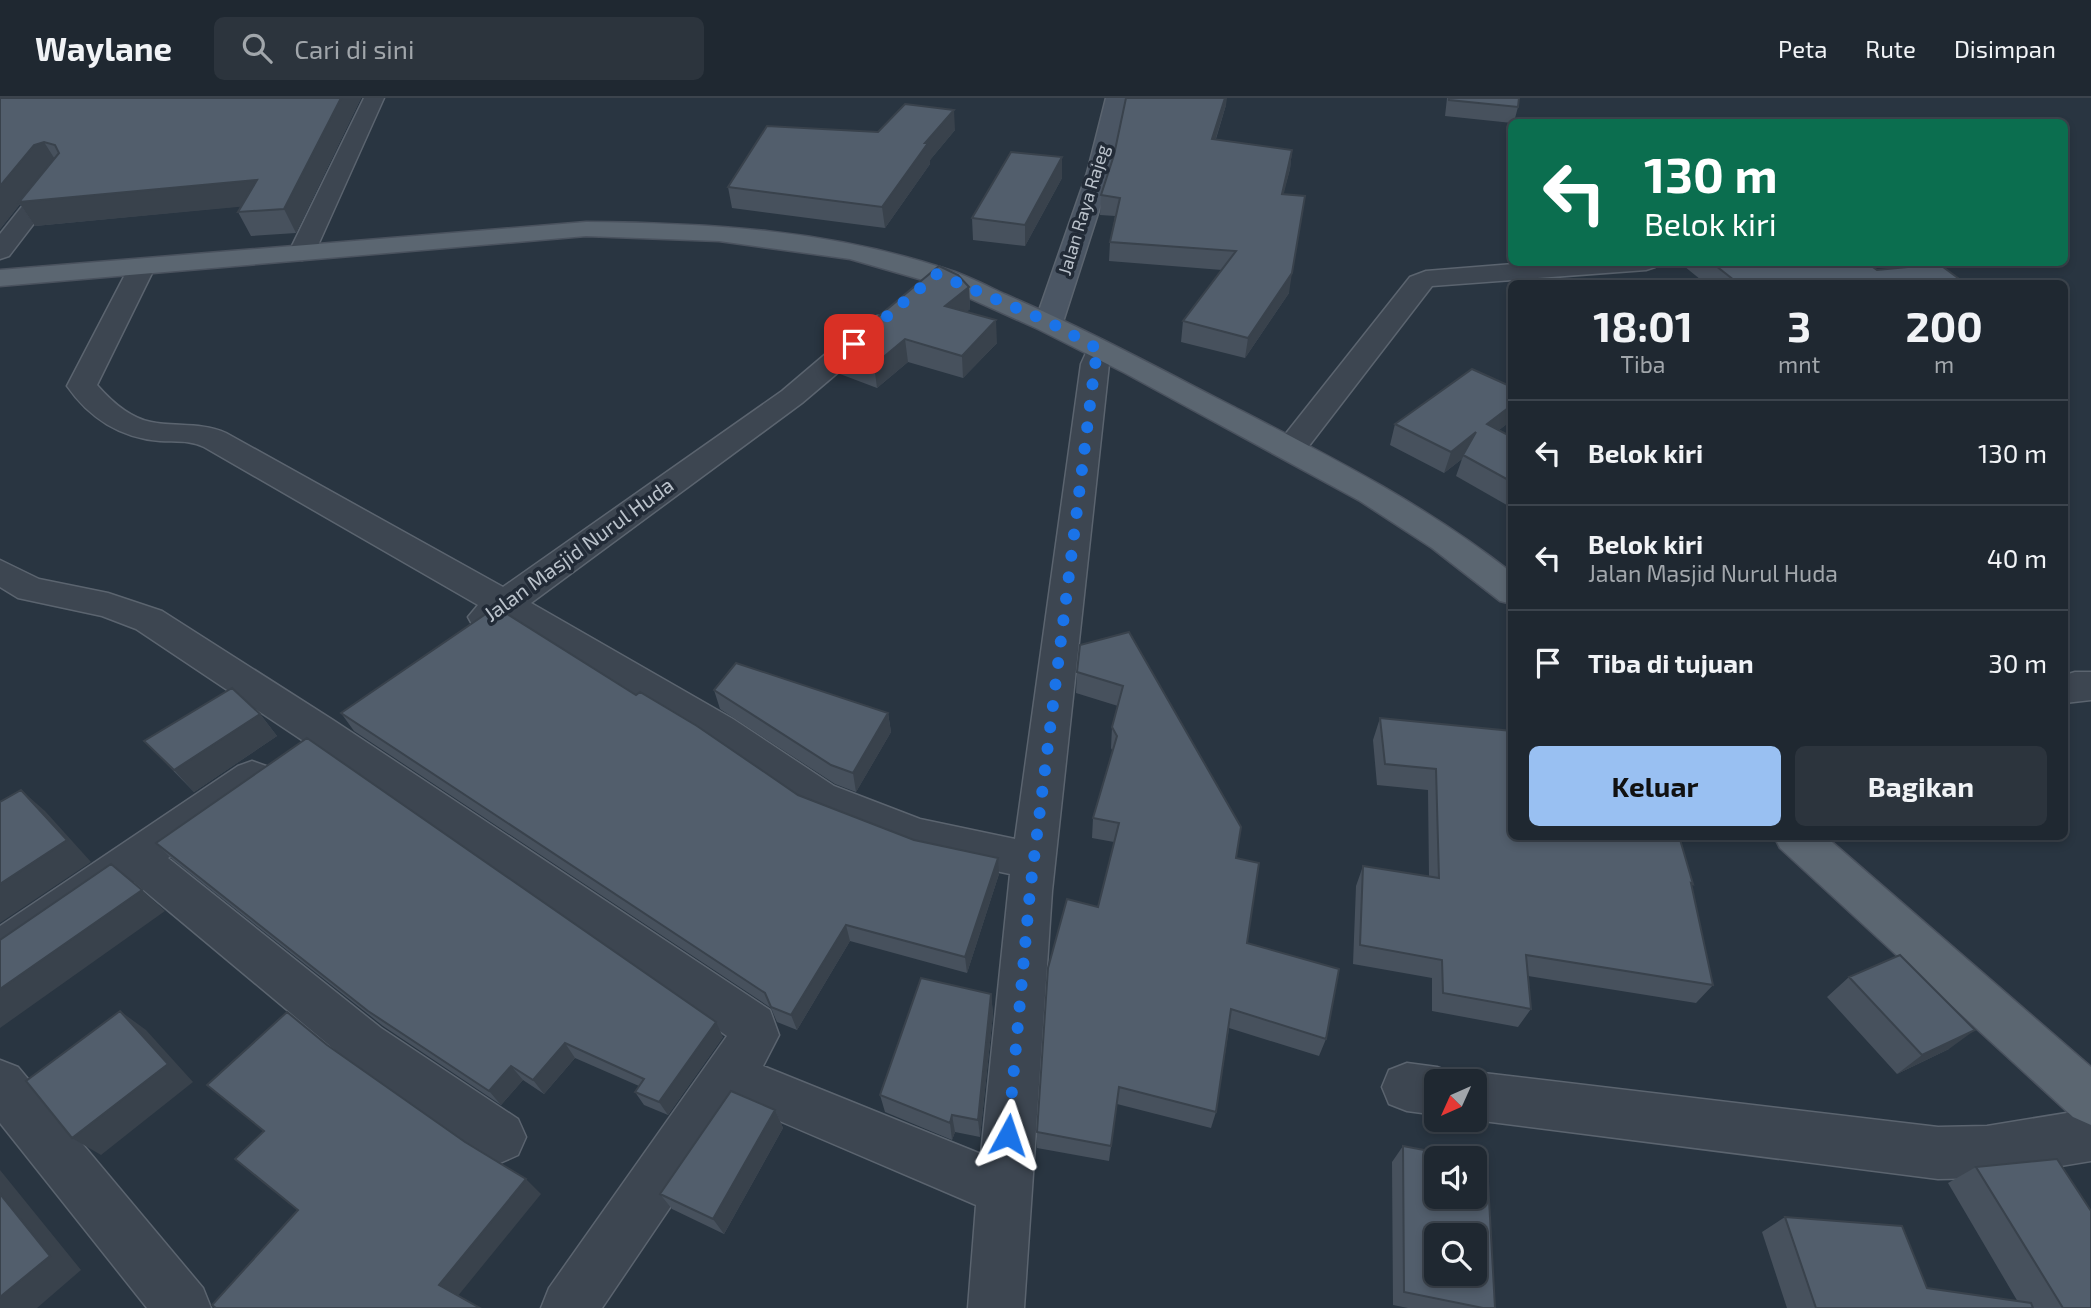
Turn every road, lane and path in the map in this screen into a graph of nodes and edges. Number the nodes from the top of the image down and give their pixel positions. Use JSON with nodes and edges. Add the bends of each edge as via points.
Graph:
{"nodes":[{"id":1,"x":374,"y":98,"type":"edge"},
{"id":2,"x":1116,"y":98,"type":"edge"},
{"id":3,"x":59,"y":174,"type":"edge"},
{"id":4,"x":0,"y":251,"type":"edge"},
{"id":5,"x":302,"y":252,"type":"junction"},
{"id":6,"x":1594,"y":266,"type":"edge"},
{"id":7,"x":142,"y":267,"type":"junction"},
{"id":8,"x":937,"y":274,"type":"junction"},
{"id":9,"x":0,"y":278,"type":"edge"},
{"id":10,"x":1049,"y":322,"type":"junction"},
{"id":11,"x":1100,"y":350,"type":"junction"},
{"id":12,"x":1291,"y":448,"type":"junction"},
{"id":13,"x":0,"y":572,"type":"edge"},
{"id":14,"x":1508,"y":589,"type":"edge"},
{"id":15,"x":505,"y":604,"type":"junction"},
{"id":16,"x":461,"y":634,"type":"edge"},
{"id":17,"x":2091,"y":686,"type":"edge"},
{"id":18,"x":2068,"y":688,"type":"edge"},
{"id":19,"x":352,"y":708,"type":"edge"},
{"id":20,"x":319,"y":731,"type":"junction"},
{"id":21,"x":1798,"y":840,"type":"edge"},
{"id":22,"x":135,"y":857,"type":"junction"},
{"id":23,"x":1034,"y":861,"type":"junction"},
{"id":24,"x":0,"y":951,"type":"edge"},
{"id":25,"x":730,"y":1076,"type":"junction"},
{"id":26,"x":0,"y":1084,"type":"edge"},
{"id":27,"x":1488,"y":1098,"type":"edge"},
{"id":28,"x":2091,"y":1100,"type":"edge"},
{"id":29,"x":2091,"y":1135,"type":"edge"},
{"id":30,"x":500,"y":1137,"type":"dead end"},
{"id":31,"x":1003,"y":1190,"type":"junction"},
{"id":32,"x":183,"y":1308,"type":"edge"},
{"id":33,"x":569,"y":1308,"type":"edge"},
{"id":34,"x":996,"y":1308,"type":"edge"}],
"edges":[{"from":1,"to":5,"type":"street"},
{"from":2,"to":10,"type":"main road","name":"Jalan Raya Rajeg","via":[[1098,173]]},
{"from":3,"to":4,"type":"street"},
{"from":5,"to":7,"type":"main road"},
{"from":5,"to":8,"type":"main road","via":[[562,230],[667,229],[802,241]]},
{"from":6,"to":12,"type":"street","via":[[1419,283]]},
{"from":7,"to":9,"type":"main road"},
{"from":7,"to":15,"type":"street","via":[[82,383],[90,396],[133,428],[209,436]]},
{"from":8,"to":10,"type":"main road"},
{"from":8,"to":15,"type":"street","name":"Jalan Masjid Nurul Huda","via":[[792,397]]},
{"from":10,"to":11,"type":"main road"},
{"from":11,"to":12,"type":"main road"},
{"from":11,"to":23,"type":"street"},
{"from":12,"to":14,"type":"main road","via":[[1481,565]]},
{"from":13,"to":20,"type":"street","via":[[30,589],[108,605],[149,620]]},
{"from":15,"to":16,"type":"street","name":"Jalan Masjid Nurul Huda"},
{"from":15,"to":23,"type":"street","via":[[719,730],[819,798],[917,836]]},
{"from":17,"to":18,"type":"street"},
{"from":19,"to":20,"type":"street"},
{"from":20,"to":22,"type":"street"},
{"from":20,"to":25,"type":"street","via":[[747,1020],[755,1035]]},
{"from":21,"to":28,"type":"main road"},
{"from":22,"to":24,"type":"street"},
{"from":22,"to":30,"type":"street","via":[[364,1044]]},
{"from":23,"to":31,"type":"street"},
{"from":25,"to":31,"type":"street"},
{"from":25,"to":33,"type":"street"},
{"from":26,"to":32,"type":"street"},
{"from":27,"to":29,"type":"street","via":[[1938,1153],[1987,1152]]},
{"from":31,"to":34,"type":"street"}]}
